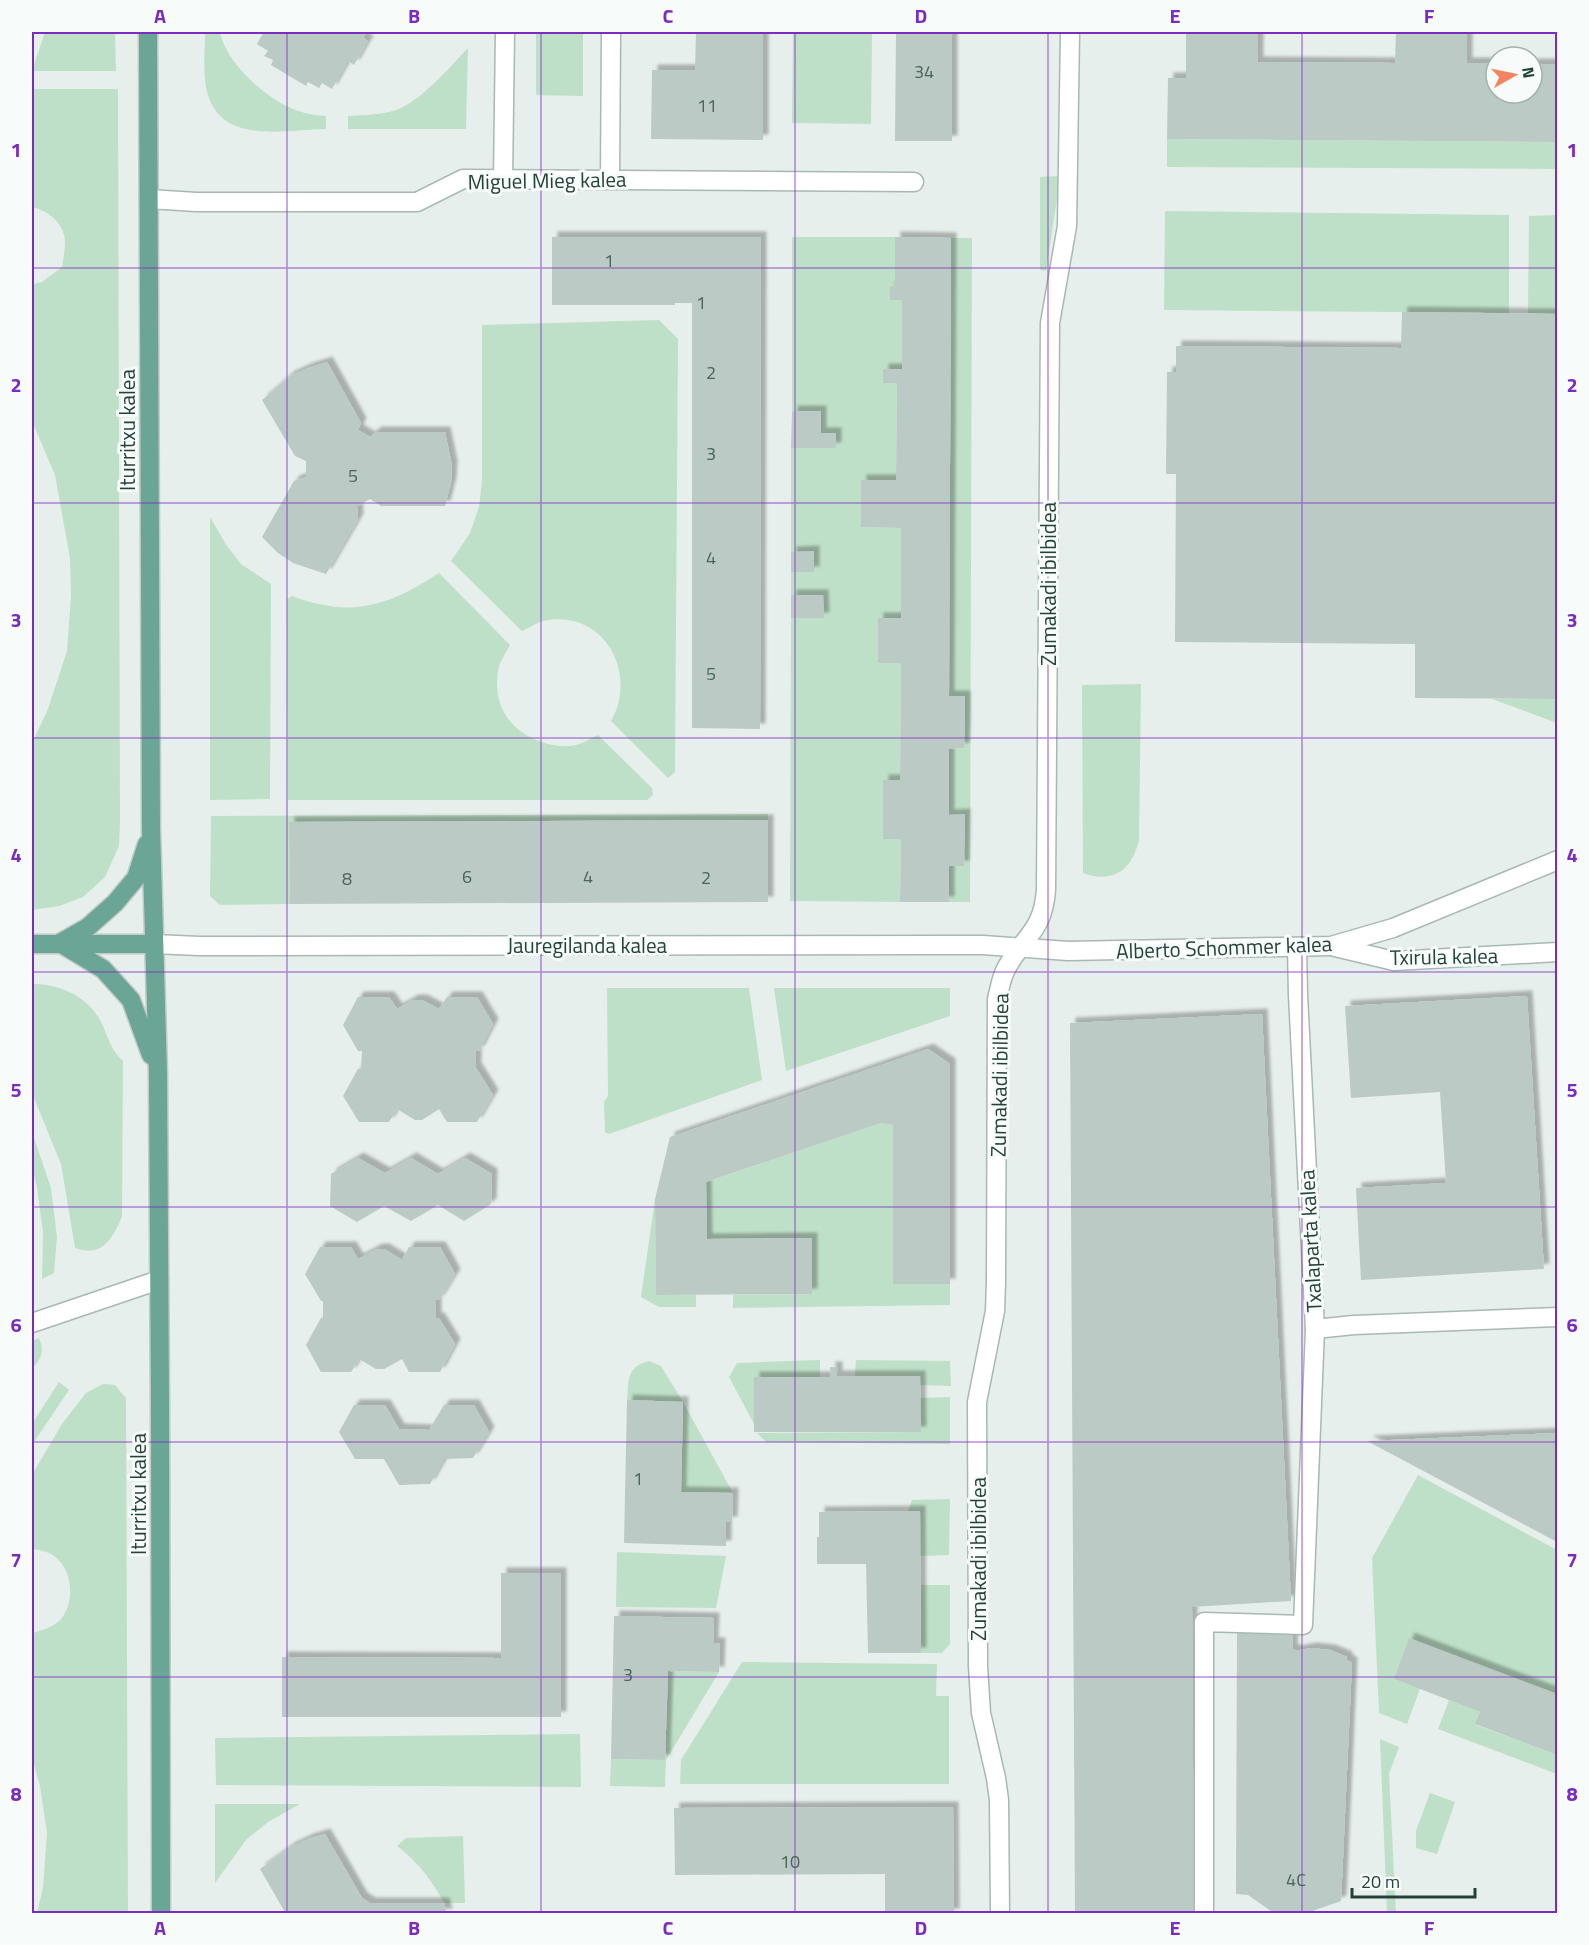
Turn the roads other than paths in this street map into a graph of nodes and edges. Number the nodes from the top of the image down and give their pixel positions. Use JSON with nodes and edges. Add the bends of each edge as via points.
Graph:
{"nodes":[{"id":1,"x":148,"y":32,"type":"edge"},
{"id":2,"x":505,"y":32,"type":"edge"},
{"id":3,"x":611,"y":32,"type":"edge"},
{"id":4,"x":1070,"y":32,"type":"edge"},
{"id":5,"x":503,"y":179,"type":"junction"},
{"id":6,"x":610,"y":179,"type":"junction"},
{"id":7,"x":914,"y":182,"type":"dead end"},
{"id":8,"x":149,"y":199,"type":"junction"},
{"id":9,"x":151,"y":829,"type":"junction"},
{"id":10,"x":1557,"y":860,"type":"edge"},
{"id":11,"x":60,"y":943,"type":"junction"},
{"id":12,"x":32,"y":944,"type":"edge"},
{"id":13,"x":154,"y":944,"type":"junction"},
{"id":14,"x":1331,"y":946,"type":"junction"},
{"id":15,"x":1019,"y":947,"type":"junction"},
{"id":16,"x":1297,"y":947,"type":"junction"},
{"id":17,"x":1557,"y":952,"type":"edge"},
{"id":18,"x":158,"y":1074,"type":"junction"},
{"id":19,"x":159,"y":1280,"type":"junction"},
{"id":20,"x":1557,"y":1317,"type":"edge"},
{"id":21,"x":32,"y":1323,"type":"edge"},
{"id":22,"x":1315,"y":1329,"type":"junction"},
{"id":23,"x":161,"y":1914,"type":"edge"},
{"id":24,"x":1000,"y":1914,"type":"edge"},
{"id":25,"x":1203,"y":1914,"type":"edge"}],
"edges":[{"from":1,"to":8,"type":"main road","name":"Iturritxu kalea"},
{"from":2,"to":5,"type":"street"},
{"from":3,"to":6,"type":"street"},
{"from":4,"to":15,"type":"street","name":"Zumakadi ibilbidea","via":[[1067,226],[1050,322],[1046,890],[1039,923]]},
{"from":5,"to":6,"type":"street","name":"Miguel Mieg kalea"},
{"from":5,"to":8,"type":"street","name":"Miguel Mieg kalea","via":[[463,179],[417,202]]},
{"from":6,"to":7,"type":"street","name":"Miguel Mieg kalea"},
{"from":8,"to":9,"type":"main road","name":"Iturritxu kalea"},
{"from":9,"to":11,"type":"main road","name":"Iturritxu kalea","via":[[136,878],[88,927]]},
{"from":9,"to":13,"type":"main road","name":"Iturritxu kalea"},
{"from":10,"to":14,"type":"street","name":"Alberto Schommer kalea","via":[[1393,928]]},
{"from":11,"to":12,"type":"main road","name":"Iturritxu kalea"},
{"from":11,"to":13,"type":"main road","name":"Iturritxu kalea"},
{"from":11,"to":18,"type":"main road","name":"Iturritxu kalea","via":[[103,969],[131,1000]]},
{"from":13,"to":15,"type":"street","name":"Jauregilanda kalea"},
{"from":13,"to":18,"type":"main road","name":"Iturritxu kalea"},
{"from":14,"to":16,"type":"street","name":"Alberto Schommer kalea"},
{"from":14,"to":17,"type":"street","name":"Txirula kalea","via":[[1394,961]]},
{"from":15,"to":16,"type":"street","name":"Alberto Schommer kalea","via":[[1068,951]]},
{"from":15,"to":24,"type":"street","name":"Zumakadi ibilbidea","via":[[1002,978],[997,999],[996,1292],[978,1402],[978,1666],[981,1713],[999,1800]]},
{"from":16,"to":22,"type":"street","name":"Txalaparta kalea"},
{"from":18,"to":19,"type":"main road","name":"Iturritxu kalea"},
{"from":19,"to":21,"type":"street"},
{"from":19,"to":23,"type":"main road","name":"Iturritxu kalea"},
{"from":20,"to":22,"type":"street","name":"Txalaparta kalea"},
{"from":22,"to":25,"type":"street","via":[[1303,1625],[1204,1622]]}]}
